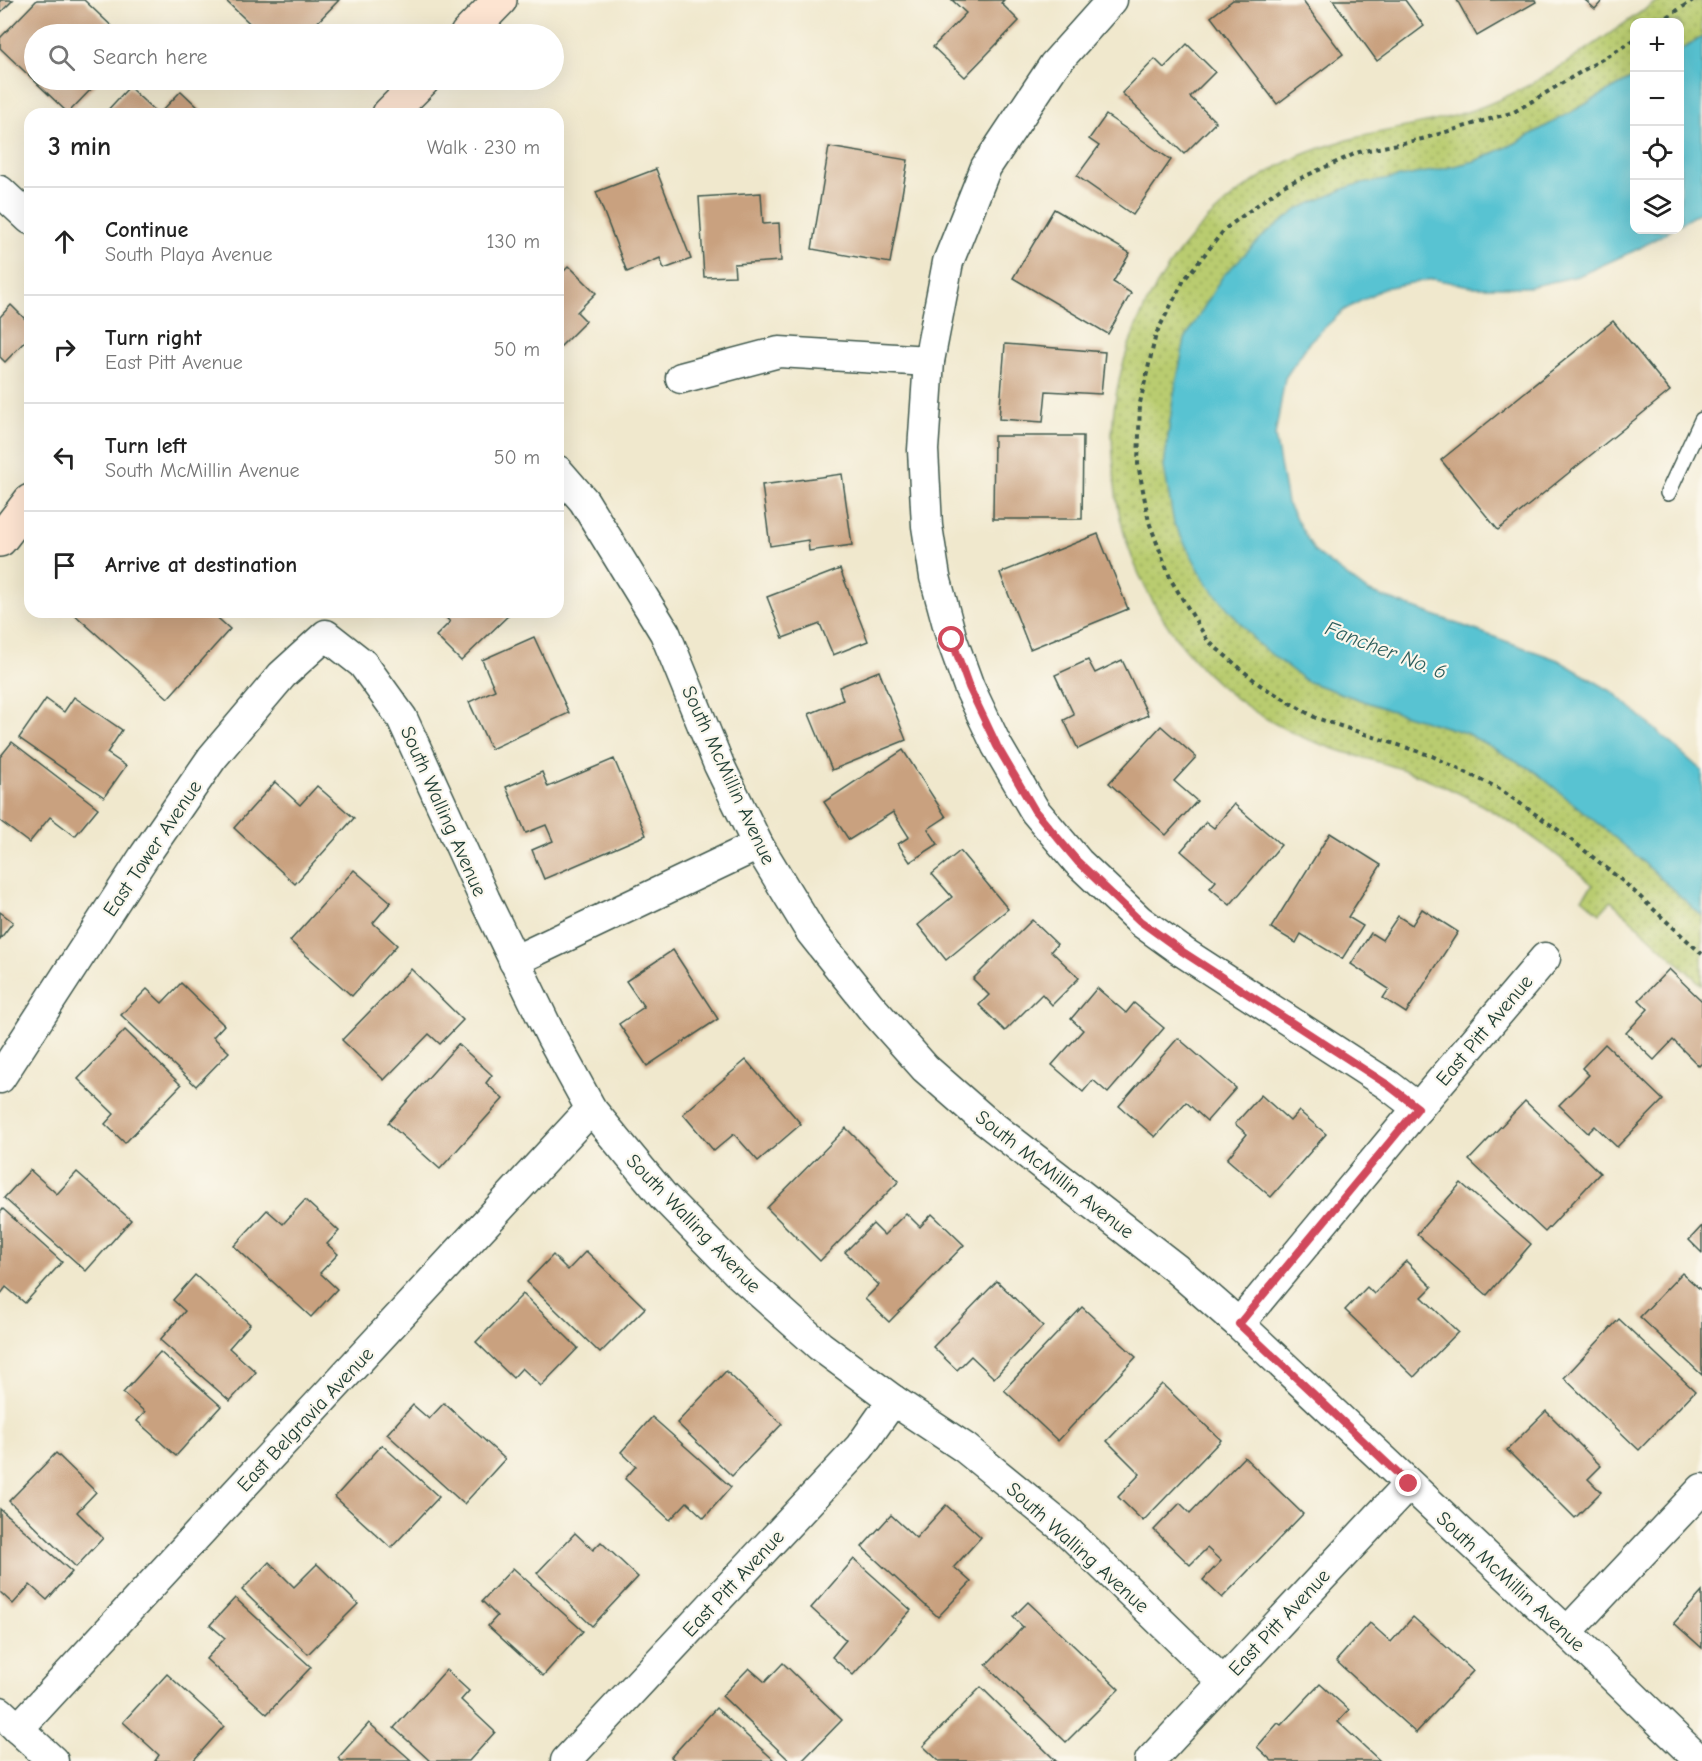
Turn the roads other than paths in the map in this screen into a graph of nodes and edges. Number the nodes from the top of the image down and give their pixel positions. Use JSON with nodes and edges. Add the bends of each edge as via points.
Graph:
{"nodes":[{"id":1,"x":500,"y":0,"type":"edge"},
{"id":2,"x":1112,"y":0,"type":"edge"},
{"id":3,"x":476,"y":24,"type":"edge"},
{"id":4,"x":413,"y":90,"type":"edge"},
{"id":5,"x":395,"y":108,"type":"edge"},
{"id":6,"x":0,"y":191,"type":"edge"},
{"id":7,"x":24,"y":213,"type":"edge"},
{"id":8,"x":929,"y":361,"type":"junction"},
{"id":9,"x":681,"y":378,"type":"dead end"},
{"id":10,"x":1702,"y":420,"type":"edge"},
{"id":11,"x":564,"y":478,"type":"edge"},
{"id":12,"x":1668,"y":493,"type":"dead end"},
{"id":13,"x":24,"y":509,"type":"edge"},
{"id":14,"x":0,"y":540,"type":"edge"},
{"id":15,"x":326,"y":635,"type":"joint"},
{"id":16,"x":758,"y":845,"type":"junction"},
{"id":17,"x":1545,"y":958,"type":"dead end"},
{"id":18,"x":514,"y":961,"type":"junction"},
{"id":19,"x":0,"y":1078,"type":"edge"},
{"id":20,"x":1418,"y":1108,"type":"junction"},
{"id":21,"x":591,"y":1109,"type":"junction"},
{"id":22,"x":1239,"y":1324,"type":"junction"},
{"id":23,"x":893,"y":1400,"type":"junction"},
{"id":24,"x":1409,"y":1484,"type":"junction"},
{"id":25,"x":1702,"y":1489,"type":"edge"},
{"id":26,"x":1567,"y":1632,"type":"junction"},
{"id":27,"x":1223,"y":1682,"type":"junction"},
{"id":28,"x":9,"y":1720,"type":"edge"},
{"id":29,"x":53,"y":1761,"type":"edge"},
{"id":30,"x":566,"y":1761,"type":"edge"},
{"id":31,"x":1150,"y":1761,"type":"edge"},
{"id":32,"x":1700,"y":1761,"type":"edge"}],
"edges":[{"from":1,"to":3,"type":"street"},
{"from":2,"to":8,"type":"street","via":[[1054,65],[986,167],[948,262]]},
{"from":4,"to":5,"type":"street"},
{"from":6,"to":7,"type":"street"},
{"from":8,"to":9,"type":"street","via":[[779,352]]},
{"from":8,"to":20,"type":"street","via":[[923,450],[927,526],[935,577],[969,687],[997,746],[1035,811],[1078,862],[1140,921]]},
{"from":10,"to":12,"type":"lane"},
{"from":11,"to":16,"type":"street","name":"South McMillin Avenue","via":[[584,501],[664,633],[719,765]]},
{"from":13,"to":14,"type":"street"},
{"from":15,"to":18,"type":"street","name":"South Walling Avenue","via":[[363,664],[402,718]]},
{"from":15,"to":19,"type":"street","name":"East Tower Avenue","via":[[282,675],[212,758]]},
{"from":16,"to":18,"type":"street"},
{"from":16,"to":22,"type":"street","name":"South McMillin Avenue","via":[[811,932],[925,1068]]},
{"from":17,"to":20,"type":"street","name":"East Pitt Avenue"},
{"from":18,"to":21,"type":"street","name":"South Walling Avenue"},
{"from":20,"to":22,"type":"street","name":"East Pitt Avenue"},
{"from":21,"to":23,"type":"street","name":"South Walling Avenue","via":[[663,1196],[737,1272],[820,1346]]},
{"from":21,"to":28,"type":"street","name":"East Belgravia Avenue"},
{"from":22,"to":24,"type":"street","name":"South McMillin Avenue"},
{"from":23,"to":27,"type":"street","name":"South Walling Avenue","via":[[965,1448],[1067,1531]]},
{"from":23,"to":30,"type":"street","name":"East Pitt Avenue","via":[[860,1447]]},
{"from":24,"to":26,"type":"street","name":"South McMillin Avenue"},
{"from":24,"to":27,"type":"street","name":"East Pitt Avenue"},
{"from":25,"to":26,"type":"street"},
{"from":26,"to":32,"type":"street","name":"South McMillin Avenue"},
{"from":27,"to":31,"type":"street","name":"East Pitt Avenue"},
{"from":28,"to":29,"type":"street"}]}
